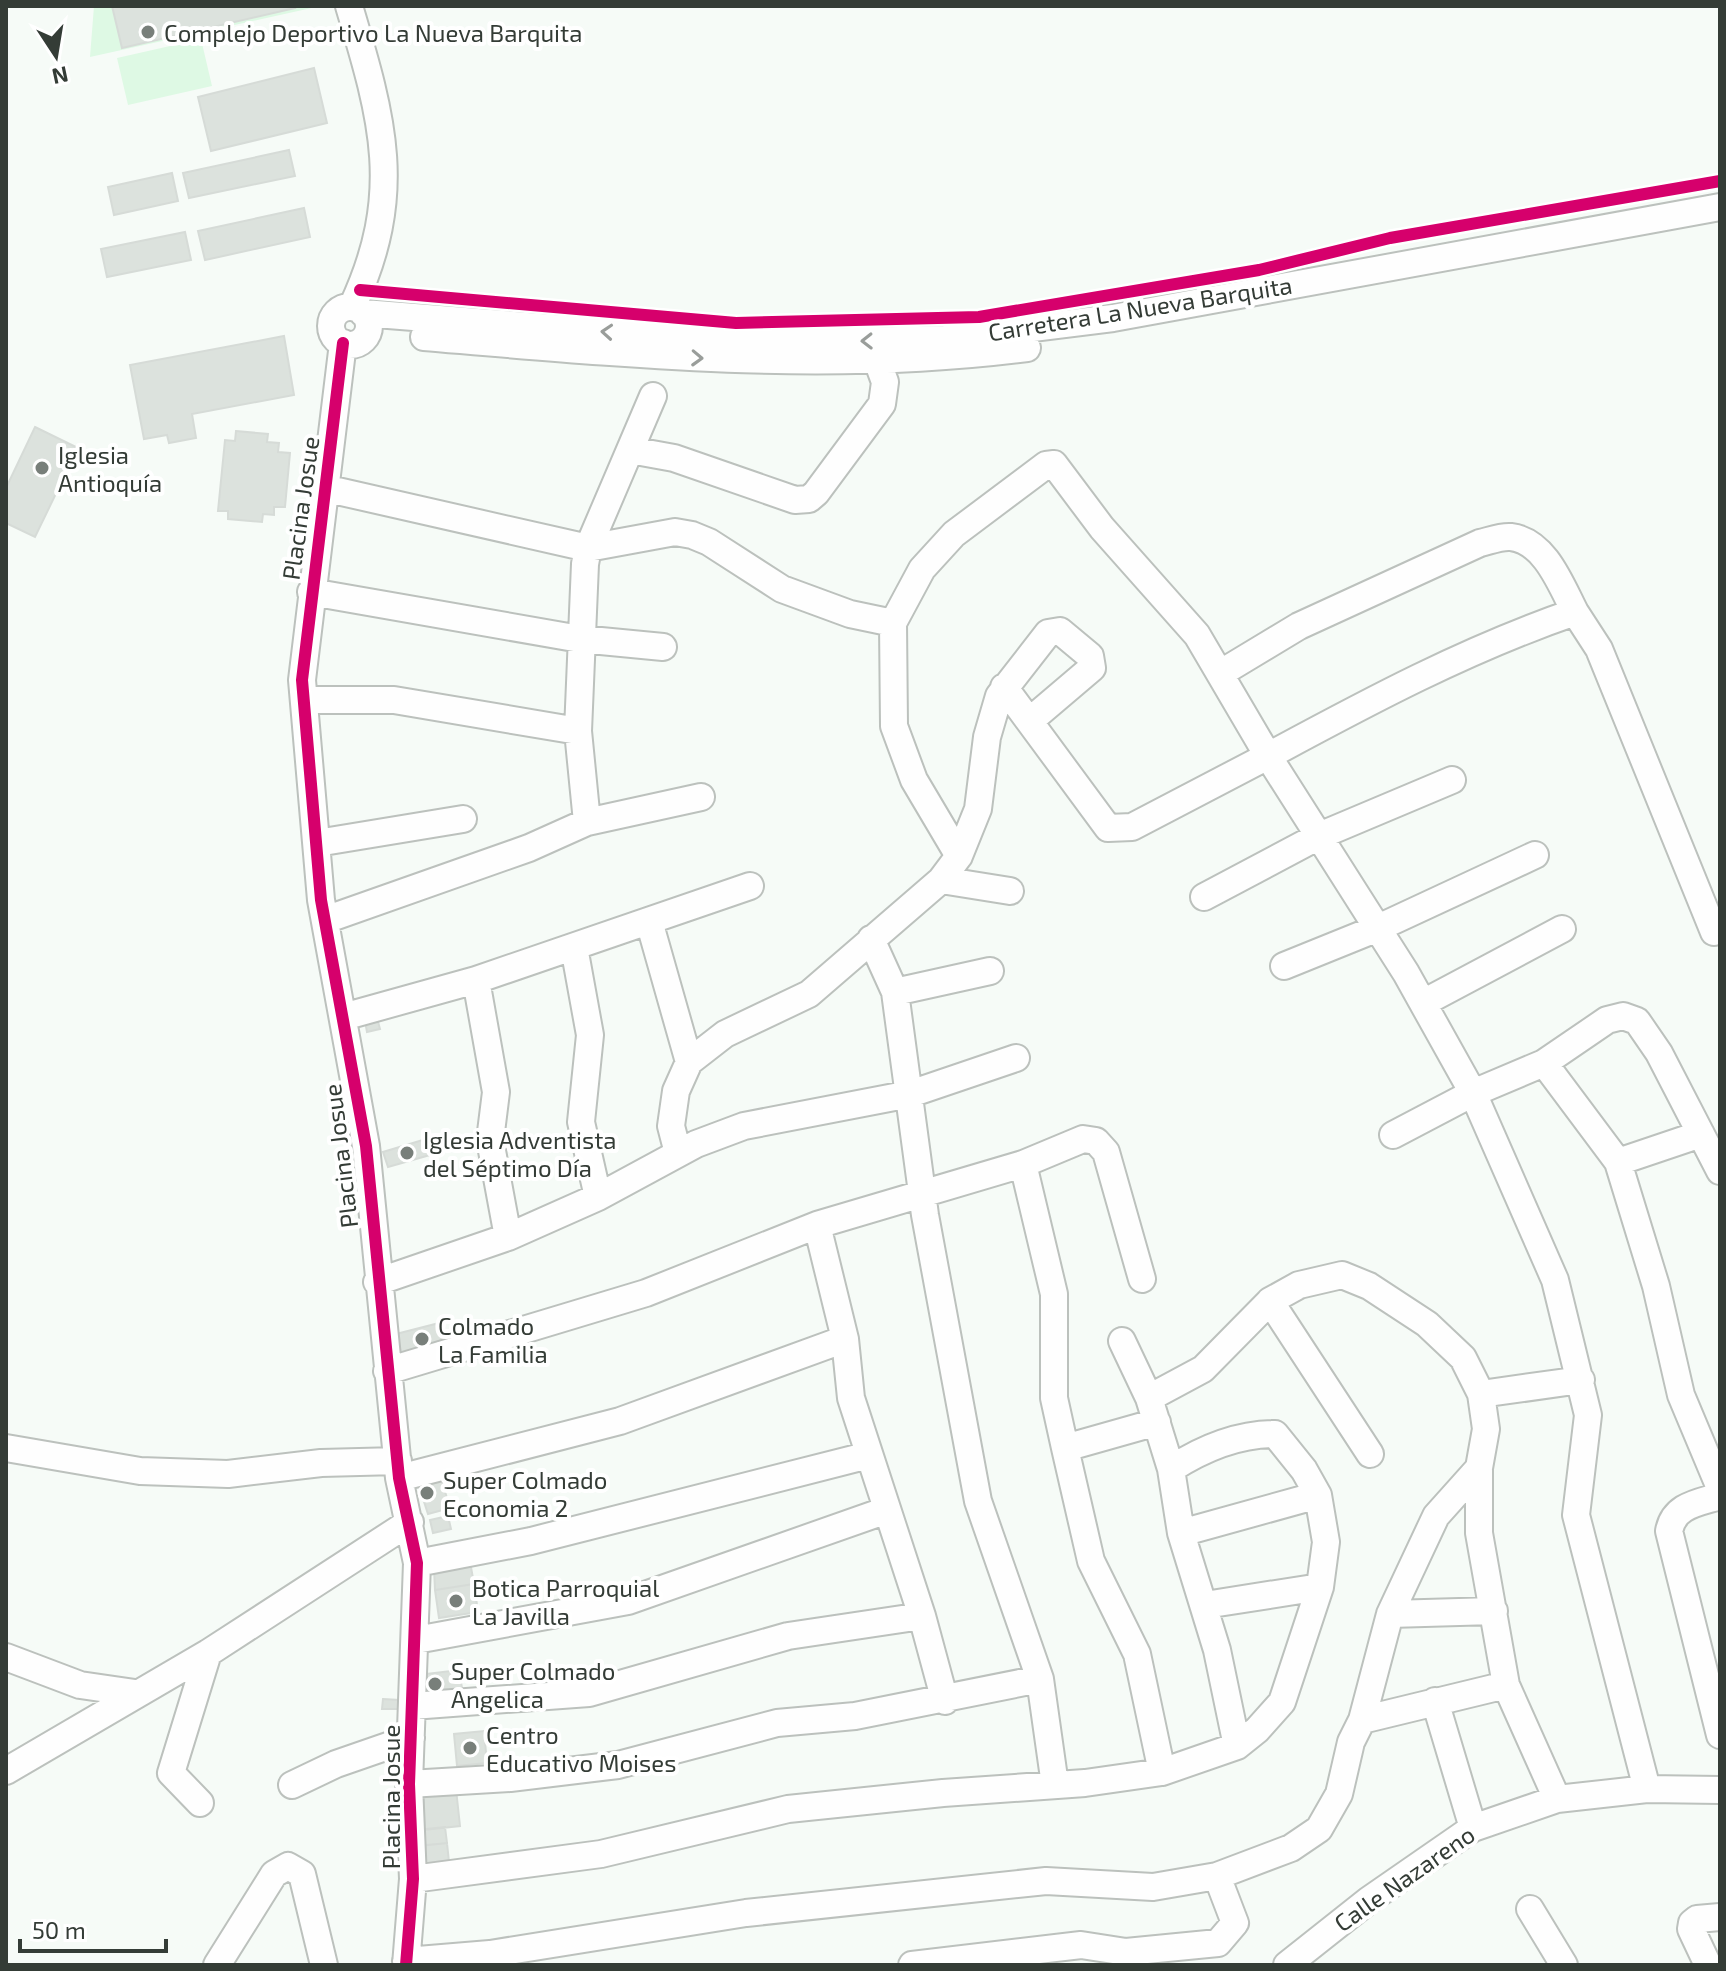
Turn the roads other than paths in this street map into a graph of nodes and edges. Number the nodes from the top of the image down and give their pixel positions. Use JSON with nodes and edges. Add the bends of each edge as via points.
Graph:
{"nodes":[{"id":1,"x":349,"y":6,"type":"edge"},
{"id":2,"x":1720,"y":207,"type":"edge"},
{"id":3,"x":1720,"y":223,"type":"edge"},
{"id":4,"x":361,"y":317,"type":"junction"},
{"id":5,"x":1112,"y":325,"type":"junction"},
{"id":6,"x":946,"y":349,"type":"junction"},
{"id":7,"x":877,"y":360,"type":"junction"},
{"id":8,"x":653,"y":396,"type":"dead end"},
{"id":9,"x":630,"y":450,"type":"junction"},
{"id":10,"x":324,"y":488,"type":"junction"},
{"id":11,"x":588,"y":548,"type":"junction"},
{"id":12,"x":311,"y":592,"type":"junction"},
{"id":13,"x":1575,"y":612,"type":"junction"},
{"id":14,"x":893,"y":623,"type":"junction"},
{"id":15,"x":580,"y":639,"type":"junction"},
{"id":16,"x":663,"y":647,"type":"dead end"},
{"id":17,"x":1221,"y":673,"type":"junction"},
{"id":18,"x":1004,"y":687,"type":"junction"},
{"id":19,"x":304,"y":700,"type":"junction"},
{"id":20,"x":1032,"y":719,"type":"junction"},
{"id":21,"x":578,"y":731,"type":"junction"},
{"id":22,"x":1268,"y":756,"type":"junction"},
{"id":23,"x":1452,"y":780,"type":"dead end"},
{"id":24,"x":701,"y":797,"type":"dead end"},
{"id":25,"x":463,"y":819,"type":"dead end"},
{"id":26,"x":587,"y":822,"type":"junction"},
{"id":27,"x":1319,"y":836,"type":"junction"},
{"id":28,"x":317,"y":843,"type":"junction"},
{"id":29,"x":1535,"y":855,"type":"dead end"},
{"id":30,"x":959,"y":856,"type":"junction"},
{"id":31,"x":941,"y":880,"type":"junction"},
{"id":32,"x":750,"y":886,"type":"dead end"},
{"id":33,"x":1010,"y":891,"type":"dead end"},
{"id":34,"x":1204,"y":897,"type":"dead end"},
{"id":35,"x":325,"y":920,"type":"junction"},
{"id":36,"x":649,"y":921,"type":"junction"},
{"id":37,"x":1378,"y":928,"type":"junction"},
{"id":38,"x":1562,"y":929,"type":"dead end"},
{"id":39,"x":1714,"y":932,"type":"dead end"},
{"id":40,"x":871,"y":939,"type":"junction"},
{"id":41,"x":574,"y":947,"type":"junction"},
{"id":42,"x":1284,"y":966,"type":"dead end"},
{"id":43,"x":990,"y":971,"type":"dead end"},
{"id":44,"x":476,"y":980,"type":"junction"},
{"id":45,"x":895,"y":992,"type":"junction"},
{"id":46,"x":1423,"y":1003,"type":"junction"},
{"id":47,"x":343,"y":1017,"type":"junction"},
{"id":48,"x":1016,"y":1058,"type":"dead end"},
{"id":49,"x":689,"y":1062,"type":"junction"},
{"id":50,"x":1544,"y":1063,"type":"junction"},
{"id":51,"x":1473,"y":1093,"type":"junction"},
{"id":52,"x":910,"y":1094,"type":"junction"},
{"id":53,"x":1701,"y":1134,"type":"junction"},
{"id":54,"x":1393,"y":1135,"type":"dead end"},
{"id":55,"x":678,"y":1153,"type":"junction"},
{"id":56,"x":1618,"y":1162,"type":"junction"},
{"id":57,"x":1023,"y":1164,"type":"junction"},
{"id":58,"x":1720,"y":1171,"type":"edge"},
{"id":59,"x":923,"y":1193,"type":"junction"},
{"id":60,"x":598,"y":1197,"type":"junction"},
{"id":61,"x":817,"y":1225,"type":"junction"},
{"id":62,"x":508,"y":1237,"type":"junction"},
{"id":63,"x":1142,"y":1279,"type":"dead end"},
{"id":64,"x":377,"y":1282,"type":"junction"},
{"id":65,"x":1270,"y":1301,"type":"junction"},
{"id":66,"x":845,"y":1339,"type":"junction"},
{"id":67,"x":1122,"y":1341,"type":"dead end"},
{"id":68,"x":387,"y":1371,"type":"junction"},
{"id":69,"x":1581,"y":1380,"type":"junction"},
{"id":70,"x":1481,"y":1394,"type":"junction"},
{"id":71,"x":1153,"y":1410,"type":"junction"},
{"id":72,"x":6,"y":1448,"type":"edge"},
{"id":73,"x":1065,"y":1448,"type":"junction"},
{"id":74,"x":1370,"y":1454,"type":"dead end"},
{"id":75,"x":869,"y":1455,"type":"junction"},
{"id":76,"x":1479,"y":1468,"type":"junction"},
{"id":77,"x":1171,"y":1469,"type":"junction"},
{"id":78,"x":398,"y":1470,"type":"junction"},
{"id":79,"x":1720,"y":1488,"type":"edge"},
{"id":80,"x":1318,"y":1495,"type":"junction"},
{"id":81,"x":1720,"y":1496,"type":"edge"},
{"id":82,"x":887,"y":1510,"type":"junction"},
{"id":83,"x":410,"y":1522,"type":"junction"},
{"id":84,"x":1181,"y":1533,"type":"junction"},
{"id":85,"x":417,"y":1563,"type":"junction"},
{"id":86,"x":1320,"y":1587,"type":"junction"},
{"id":87,"x":1205,"y":1605,"type":"junction"},
{"id":88,"x":1494,"y":1611,"type":"junction"},
{"id":89,"x":1390,"y":1614,"type":"junction"},
{"id":90,"x":922,"y":1616,"type":"junction"},
{"id":91,"x":416,"y":1640,"type":"junction"},
{"id":92,"x":208,"y":1653,"type":"junction"},
{"id":93,"x":6,"y":1657,"type":"edge"},
{"id":94,"x":1040,"y":1679,"type":"junction"},
{"id":95,"x":1506,"y":1685,"type":"junction"},
{"id":96,"x":135,"y":1693,"type":"junction"},
{"id":97,"x":945,"y":1701,"type":"junction"},
{"id":98,"x":1435,"y":1701,"type":"junction"},
{"id":99,"x":412,"y":1706,"type":"junction"},
{"id":100,"x":1362,"y":1720,"type":"junction"},
{"id":101,"x":1720,"y":1735,"type":"edge"},
{"id":102,"x":411,"y":1738,"type":"junction"},
{"id":103,"x":1237,"y":1746,"type":"junction"},
{"id":104,"x":6,"y":1771,"type":"edge"},
{"id":105,"x":1162,"y":1772,"type":"junction"},
{"id":106,"x":409,"y":1784,"type":"junction"},
{"id":107,"x":292,"y":1785,"type":"dead end"},
{"id":108,"x":1055,"y":1785,"type":"junction"},
{"id":109,"x":1647,"y":1789,"type":"junction"},
{"id":110,"x":1720,"y":1790,"type":"edge"},
{"id":111,"x":1557,"y":1799,"type":"junction"},
{"id":112,"x":200,"y":1803,"type":"dead end"},
{"id":113,"x":1473,"y":1828,"type":"junction"},
{"id":114,"x":1217,"y":1876,"type":"junction"},
{"id":115,"x":413,"y":1879,"type":"junction"},
{"id":116,"x":1530,"y":1909,"type":"dead end"},
{"id":117,"x":1720,"y":1917,"type":"edge"},
{"id":118,"x":492,"y":1960,"type":"edge"},
{"id":119,"x":223,"y":1963,"type":"edge"},
{"id":120,"x":406,"y":1963,"type":"edge"},
{"id":121,"x":324,"y":1965,"type":"edge"},
{"id":122,"x":912,"y":1965,"type":"edge"},
{"id":123,"x":1287,"y":1965,"type":"edge"},
{"id":124,"x":1564,"y":1965,"type":"edge"},
{"id":125,"x":1708,"y":1965,"type":"edge"}],
"edges":[{"from":1,"to":4,"type":"street","via":[[384,142],[384,216]]},
{"from":2,"to":5,"type":"street","name":"Carretera La Nueva Barquita"},
{"from":3,"to":5,"type":"street","name":"Carretera La Nueva Barquita"},
{"from":6,"to":4,"type":"street","name":"Carretera La Nueva Barquita","one_way":true},
{"from":4,"to":7,"type":"street","name":"Carretera La Nueva Barquita","one_way":true,"via":[[668,357]]},
{"from":4,"to":10,"type":"street","name":"Placina Josue","via":[[361,341],[343,343]]},
{"from":5,"to":6,"type":"street","name":"Carretera La Nueva Barquita"},
{"from":6,"to":7,"type":"street","name":"Carretera La Nueva Barquita"},
{"from":7,"to":9,"type":"street","via":[[885,382],[882,404],[809,499],[795,500],[674,458]]},
{"from":8,"to":9,"type":"street"},
{"from":9,"to":11,"type":"street"},
{"from":10,"to":11,"type":"street"},
{"from":10,"to":12,"type":"street","name":"Placina Josue"},
{"from":11,"to":14,"type":"street","via":[[675,532],[692,535],[782,589]]},
{"from":11,"to":15,"type":"street"},
{"from":12,"to":15,"type":"street"},
{"from":12,"to":19,"type":"street","name":"Placina Josue"},
{"from":13,"to":17,"type":"street","via":[[1537,550],[1509,537],[1480,543],[1299,626]]},
{"from":13,"to":22,"type":"street","via":[[1398,685]]},
{"from":13,"to":39,"type":"street","via":[[1599,649]]},
{"from":14,"to":17,"type":"street","via":[[922,569],[954,534],[1054,464],[1102,528],[1197,635]]},
{"from":14,"to":30,"type":"street","via":[[894,726],[914,780]]},
{"from":15,"to":16,"type":"street"},
{"from":15,"to":21,"type":"street"},
{"from":17,"to":22,"type":"street"},
{"from":18,"to":20,"type":"street"},
{"from":18,"to":20,"type":"street","via":[[1054,630],[1090,656],[1092,668]]},
{"from":18,"to":30,"type":"street","via":[[987,737],[978,809]]},
{"from":19,"to":21,"type":"street","via":[[394,700]]},
{"from":19,"to":28,"type":"street","name":"Placina Josue"},
{"from":20,"to":22,"type":"street","via":[[1101,820],[1116,829],[1132,827]]},
{"from":21,"to":26,"type":"street"},
{"from":22,"to":27,"type":"street"},
{"from":23,"to":27,"type":"street"},
{"from":24,"to":26,"type":"street"},
{"from":25,"to":28,"type":"street"},
{"from":26,"to":35,"type":"street","via":[[529,848]]},
{"from":27,"to":34,"type":"street"},
{"from":27,"to":37,"type":"street"},
{"from":28,"to":35,"type":"street","name":"Placina Josue"},
{"from":29,"to":37,"type":"street"},
{"from":30,"to":31,"type":"street"},
{"from":31,"to":33,"type":"street"},
{"from":31,"to":40,"type":"street"},
{"from":32,"to":36,"type":"street"},
{"from":35,"to":47,"type":"street","name":"Placina Josue"},
{"from":36,"to":41,"type":"street"},
{"from":36,"to":49,"type":"street"},
{"from":37,"to":42,"type":"street"},
{"from":37,"to":46,"type":"street"},
{"from":38,"to":46,"type":"street"},
{"from":40,"to":45,"type":"street"},
{"from":40,"to":49,"type":"street","via":[[809,994],[725,1034]]},
{"from":41,"to":44,"type":"street"},
{"from":41,"to":60,"type":"street","via":[[590,1035],[581,1122]]},
{"from":43,"to":45,"type":"street"},
{"from":44,"to":47,"type":"street"},
{"from":44,"to":62,"type":"street","via":[[496,1092],[490,1140]]},
{"from":45,"to":52,"type":"street"},
{"from":46,"to":51,"type":"street"},
{"from":47,"to":64,"type":"street","name":"Placina Josue","via":[[366,1146]]},
{"from":48,"to":52,"type":"street"},
{"from":49,"to":55,"type":"street","via":[[676,1091],[671,1126]]},
{"from":50,"to":51,"type":"street"},
{"from":50,"to":53,"type":"street","via":[[1607,1020],[1637,1021]]},
{"from":50,"to":56,"type":"street"},
{"from":51,"to":54,"type":"street"},
{"from":51,"to":69,"type":"street","via":[[1555,1280]]},
{"from":52,"to":55,"type":"street","via":[[744,1126]]},
{"from":52,"to":59,"type":"street"},
{"from":53,"to":56,"type":"street"},
{"from":53,"to":58,"type":"street"},
{"from":55,"to":60,"type":"street"},
{"from":56,"to":79,"type":"street","via":[[1656,1286],[1681,1395]]},
{"from":57,"to":59,"type":"street"},
{"from":57,"to":63,"type":"street","via":[[1083,1139],[1096,1141],[1106,1152]]},
{"from":57,"to":73,"type":"street","via":[[1054,1294],[1054,1398]]},
{"from":59,"to":61,"type":"street"},
{"from":59,"to":94,"type":"street","via":[[978,1501]]},
{"from":60,"to":62,"type":"street"},
{"from":61,"to":66,"type":"street"},
{"from":61,"to":68,"type":"street","via":[[646,1293]]},
{"from":62,"to":64,"type":"street"},
{"from":64,"to":68,"type":"street","name":"Placina Josue"},
{"from":65,"to":70,"type":"street","via":[[1299,1285],[1342,1275],[1369,1286],[1427,1324],[1463,1358]]},
{"from":65,"to":71,"type":"street","via":[[1203,1369]]},
{"from":65,"to":74,"type":"street"},
{"from":66,"to":75,"type":"street","via":[[851,1398]]},
{"from":66,"to":78,"type":"street","via":[[620,1421]]},
{"from":67,"to":71,"type":"street"},
{"from":68,"to":78,"type":"street","name":"Placina Josue"},
{"from":69,"to":70,"type":"street"},
{"from":69,"to":109,"type":"street","via":[[1588,1415],[1576,1515]]},
{"from":70,"to":76,"type":"street","via":[[1486,1429]]},
{"from":71,"to":73,"type":"street"},
{"from":71,"to":77,"type":"street"},
{"from":72,"to":78,"type":"street","via":[[140,1471],[213,1474],[321,1463]]},
{"from":73,"to":105,"type":"street","via":[[1091,1561],[1137,1654]]},
{"from":75,"to":82,"type":"street"},
{"from":75,"to":85,"type":"street","via":[[531,1541]]},
{"from":76,"to":88,"type":"street","via":[[1479,1533]]},
{"from":76,"to":89,"type":"street","via":[[1436,1516]]},
{"from":77,"to":80,"type":"street","via":[[1233,1440],[1275,1434]]},
{"from":77,"to":84,"type":"street"},
{"from":78,"to":83,"type":"street","name":"Placina Josue"},
{"from":80,"to":84,"type":"street"},
{"from":80,"to":86,"type":"street","via":[[1326,1542]]},
{"from":81,"to":101,"type":"street","via":[[1680,1509],[1669,1531]]},
{"from":82,"to":90,"type":"street"},
{"from":82,"to":91,"type":"street","via":[[628,1601]]},
{"from":83,"to":85,"type":"street","name":"Placina Josue"},
{"from":83,"to":92,"type":"street"},
{"from":84,"to":87,"type":"street"},
{"from":85,"to":91,"type":"street","name":"Placina Josue"},
{"from":86,"to":87,"type":"street"},
{"from":86,"to":103,"type":"street","via":[[1282,1702]]},
{"from":87,"to":103,"type":"street"},
{"from":88,"to":89,"type":"street"},
{"from":88,"to":95,"type":"street"},
{"from":89,"to":100,"type":"street"},
{"from":90,"to":97,"type":"street"},
{"from":90,"to":99,"type":"street","via":[[788,1636],[589,1693]]},
{"from":91,"to":99,"type":"street","name":"Placina Josue"},
{"from":92,"to":96,"type":"street"},
{"from":92,"to":112,"type":"street","via":[[171,1773]]},
{"from":93,"to":96,"type":"street","via":[[80,1685]]},
{"from":94,"to":97,"type":"street"},
{"from":94,"to":108,"type":"street"},
{"from":95,"to":98,"type":"street"},
{"from":95,"to":111,"type":"street"},
{"from":96,"to":104,"type":"street"},
{"from":97,"to":106,"type":"street","via":[[777,1723],[618,1765]]},
{"from":98,"to":100,"type":"street"},
{"from":98,"to":113,"type":"street"},
{"from":99,"to":102,"type":"street","name":"Placina Josue"},
{"from":100,"to":114,"type":"street","via":[[1339,1794],[1319,1829],[1291,1848]]},
{"from":102,"to":106,"type":"street","name":"Placina Josue"},
{"from":102,"to":107,"type":"street"},
{"from":103,"to":105,"type":"street"},
{"from":105,"to":108,"type":"street"},
{"from":106,"to":115,"type":"street","name":"Placina Josue"},
{"from":108,"to":115,"type":"street","via":[[788,1809],[601,1854]]},
{"from":109,"to":110,"type":"street","name":"Calle Nazareno"},
{"from":109,"to":111,"type":"street","name":"Calle Nazareno"},
{"from":111,"to":113,"type":"street","name":"Calle Nazareno"},
{"from":113,"to":123,"type":"street","name":"Calle Nazareno"},
{"from":114,"to":118,"type":"street","via":[[1153,1887],[1046,1881],[793,1908]]},
{"from":114,"to":122,"type":"street","via":[[1235,1923],[1218,1943],[1126,1952],[1081,1945]]},
{"from":115,"to":120,"type":"street","name":"Placina Josue"},
{"from":116,"to":124,"type":"street"},
{"from":117,"to":125,"type":"street","via":[[1692,1923]]},
{"from":118,"to":120,"type":"street"},
{"from":119,"to":121,"type":"street","via":[[274,1874],[288,1866],[302,1874]]}]}
